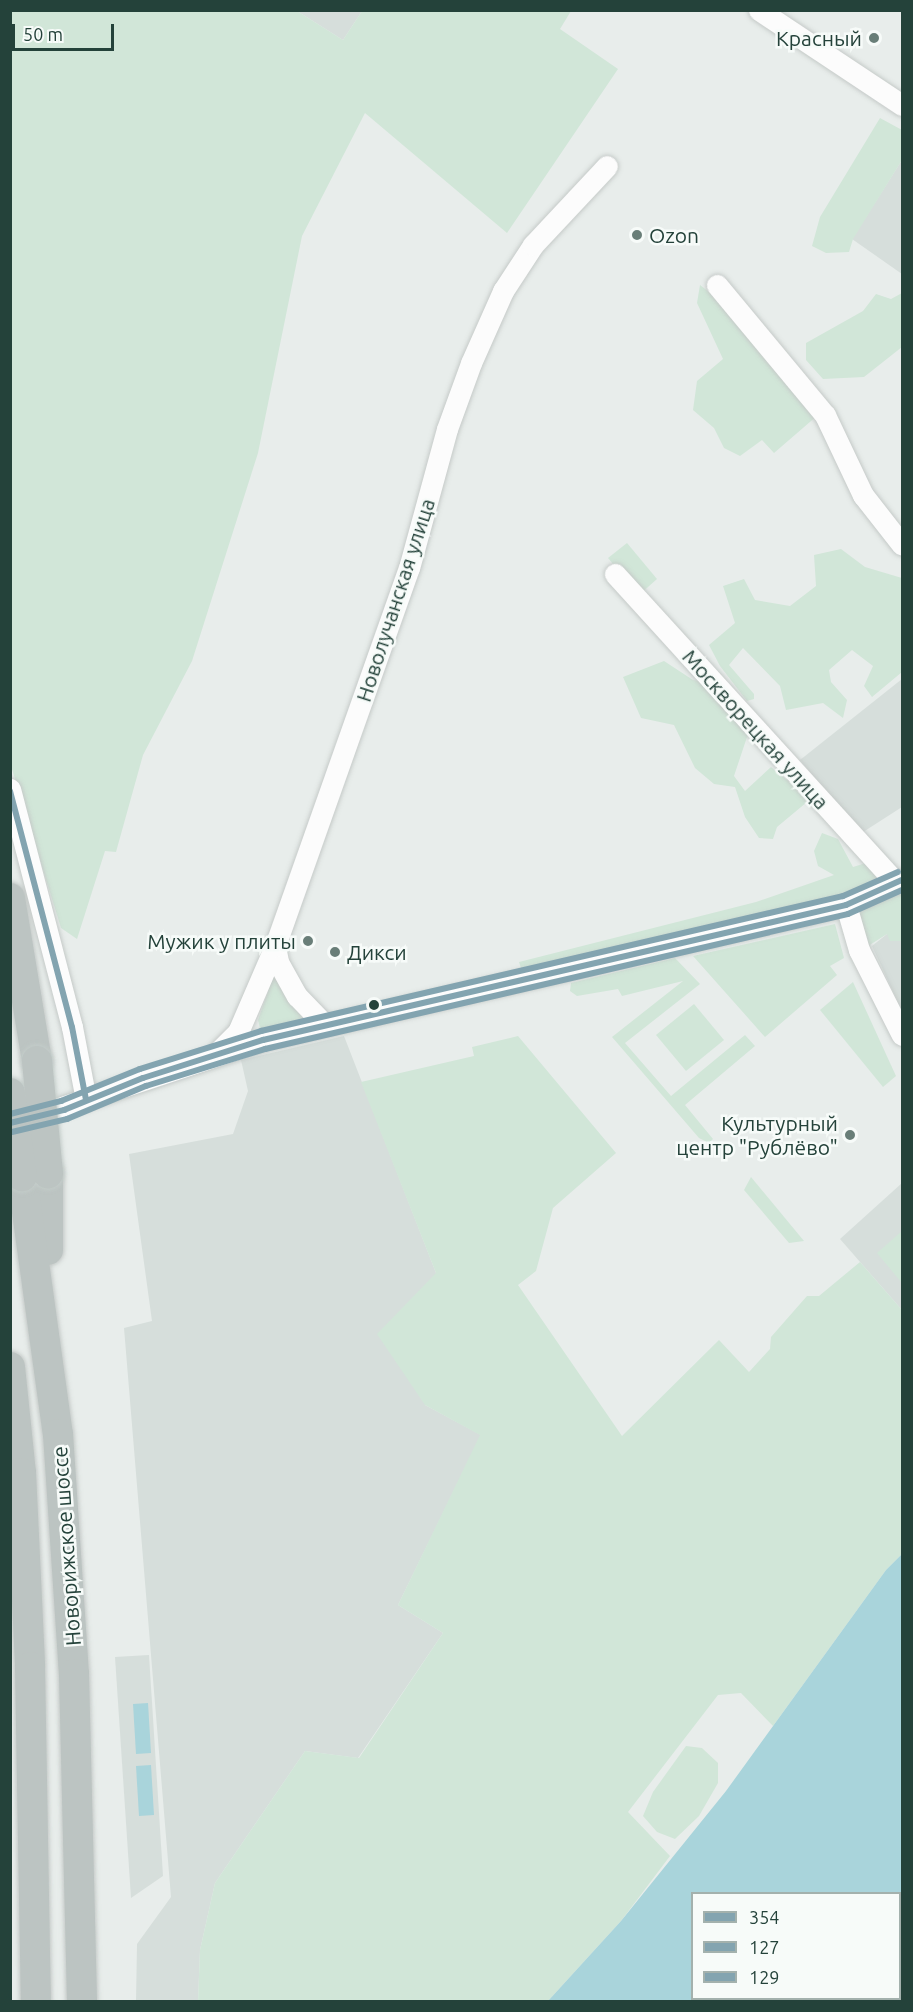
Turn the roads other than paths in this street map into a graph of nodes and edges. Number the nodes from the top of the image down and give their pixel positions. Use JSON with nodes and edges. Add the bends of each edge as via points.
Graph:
{"nodes":[{"id":1,"x":759,"y":10,"type":"edge"},
{"id":2,"x":903,"y":105,"type":"edge"},
{"id":3,"x":607,"y":166,"type":"dead end"},
{"id":4,"x":717,"y":285,"type":"dead end"},
{"id":5,"x":903,"y":544,"type":"edge"},
{"id":6,"x":615,"y":574,"type":"dead end"},
{"id":7,"x":10,"y":789,"type":"edge"},
{"id":8,"x":899,"y":882,"type":"edge"},
{"id":9,"x":11,"y":900,"type":"edge"},
{"id":10,"x":846,"y":905,"type":"junction"},
{"id":11,"x":275,"y":946,"type":"junction"},
{"id":12,"x":250,"y":1009,"type":"junction"},
{"id":13,"x":325,"y":1025,"type":"junction"},
{"id":14,"x":903,"y":1035,"type":"edge"},
{"id":15,"x":263,"y":1040,"type":"junction"},
{"id":16,"x":217,"y":1053,"type":"junction"},
{"id":17,"x":10,"y":1093,"type":"edge"},
{"id":18,"x":86,"y":1100,"type":"junction"},
{"id":19,"x":10,"y":1123,"type":"edge"},
{"id":20,"x":35,"y":1174,"type":"junction"},
{"id":21,"x":48,"y":1356,"type":"junction"},
{"id":22,"x":10,"y":1367,"type":"edge"},
{"id":23,"x":36,"y":2001,"type":"edge"},
{"id":24,"x":82,"y":2001,"type":"edge"}],
"edges":[{"from":1,"to":2,"type":"street"},
{"from":3,"to":11,"type":"street","name":"Новолучанская улица","via":[[533,245],[503,291],[471,363],[447,429],[408,568]]},
{"from":4,"to":5,"type":"street","via":[[825,415],[863,495]]},
{"from":6,"to":8,"type":"street","name":"Москворецкая улица"},
{"from":7,"to":18,"type":"street","via":[[72,1027]]},
{"from":8,"to":10,"type":"street"},
{"from":9,"to":20,"type":"highway","bridge":true,"via":[[37,1061]]},
{"from":10,"to":13,"type":"street"},
{"from":10,"to":14,"type":"street","via":[[859,950]]},
{"from":11,"to":12,"type":"street","name":"Новолучанская улица"},
{"from":11,"to":13,"type":"street","via":[[278,962],[297,996]]},
{"from":12,"to":15,"type":"street","via":[[252,1026]]},
{"from":12,"to":16,"type":"street","name":"Новолучанская улица","via":[[232,1041]]},
{"from":13,"to":15,"type":"street"},
{"from":15,"to":16,"type":"street"},
{"from":16,"to":18,"type":"street"},
{"from":17,"to":20,"type":"highway","name":"Новорижское шоссе","bridge":true},
{"from":18,"to":19,"type":"street"},
{"from":20,"to":21,"type":"highway"},
{"from":20,"to":21,"type":"highway","name":"Новорижское шоссе","via":[[31,1245]]},
{"from":21,"to":24,"type":"highway","name":"Новорижское шоссе","via":[[58,1434],[74,1674]]},
{"from":22,"to":23,"type":"highway","name":"Новорижское шоссе","via":[[27,1591]]}]}
